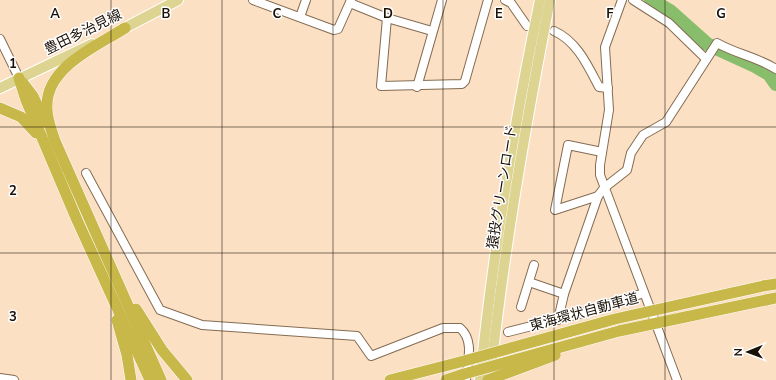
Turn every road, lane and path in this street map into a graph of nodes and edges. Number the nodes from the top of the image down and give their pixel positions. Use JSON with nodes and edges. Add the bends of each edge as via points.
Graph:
{"nodes":[{"id":1,"x":178,"y":0,"type":"edge"},
{"id":2,"x":253,"y":0,"type":"edge"},
{"id":3,"x":306,"y":0,"type":"edge"},
{"id":4,"x":442,"y":0,"type":"edge"},
{"id":5,"x":488,"y":0,"type":"edge"},
{"id":6,"x":540,"y":0,"type":"edge"},
{"id":7,"x":550,"y":0,"type":"edge"},
{"id":8,"x":622,"y":0,"type":"edge"},
{"id":9,"x":633,"y":0,"type":"edge"},
{"id":10,"x":509,"y":1,"type":"edge"},
{"id":11,"x":264,"y":2,"type":"edge"},
{"id":12,"x":350,"y":2,"type":"edge"},
{"id":13,"x":300,"y":17,"type":"junction"},
{"id":14,"x":387,"y":18,"type":"junction"},
{"id":15,"x":527,"y":26,"type":"dead end"},
{"id":16,"x":125,"y":28,"type":"junction"},
{"id":17,"x":432,"y":31,"type":"junction"},
{"id":18,"x":554,"y":32,"type":"dead end"},
{"id":19,"x":0,"y":39,"type":"edge"},
{"id":20,"x":707,"y":58,"type":"junction"},
{"id":21,"x":776,"y":69,"type":"edge"},
{"id":22,"x":19,"y":78,"type":"junction"},
{"id":23,"x":417,"y":87,"type":"junction"},
{"id":24,"x":0,"y":88,"type":"edge"},
{"id":25,"x":608,"y":88,"type":"junction"},
{"id":26,"x":0,"y":108,"type":"edge"},
{"id":27,"x":50,"y":143,"type":"junction"},
{"id":28,"x":602,"y":152,"type":"junction"},
{"id":29,"x":86,"y":173,"type":"dead end"},
{"id":30,"x":604,"y":188,"type":"junction"},
{"id":31,"x":598,"y":196,"type":"junction"},
{"id":32,"x":534,"y":265,"type":"dead end"},
{"id":33,"x":118,"y":280,"type":"junction"},
{"id":34,"x":529,"y":282,"type":"junction"},
{"id":35,"x":776,"y":284,"type":"edge"},
{"id":36,"x":106,"y":285,"type":"junction"},
{"id":37,"x":644,"y":293,"type":"junction"},
{"id":38,"x":564,"y":294,"type":"junction"},
{"id":39,"x":771,"y":299,"type":"edge"},
{"id":40,"x":521,"y":307,"type":"dead end"},
{"id":41,"x":558,"y":320,"type":"junction"},
{"id":42,"x":664,"y":320,"type":"junction"},
{"id":43,"x":508,"y":332,"type":"dead end"},
{"id":44,"x":464,"y":361,"type":"junction"},
{"id":45,"x":464,"y":377,"type":"edge"},
{"id":46,"x":0,"y":378,"type":"edge"},
{"id":47,"x":14,"y":380,"type":"edge"},
{"id":48,"x":131,"y":380,"type":"edge"},
{"id":49,"x":150,"y":380,"type":"edge"},
{"id":50,"x":161,"y":380,"type":"edge"},
{"id":51,"x":187,"y":380,"type":"edge"},
{"id":52,"x":390,"y":380,"type":"edge"},
{"id":53,"x":403,"y":380,"type":"edge"},
{"id":54,"x":446,"y":380,"type":"edge"},
{"id":55,"x":480,"y":380,"type":"edge"},
{"id":56,"x":489,"y":380,"type":"edge"},
{"id":57,"x":677,"y":380,"type":"edge"}],
"edges":[{"from":1,"to":16,"type":"main road","name":"豊田多治見線"},
{"from":2,"to":11,"type":"street"},
{"from":3,"to":13,"type":"street"},
{"from":4,"to":17,"type":"street"},
{"from":5,"to":23,"type":"street","via":[[465,81],[462,84]]},
{"from":6,"to":55,"type":"main road","name":"猿投グリーンロード","via":[[515,135]]},
{"from":7,"to":56,"type":"main road","name":"猿投グリーンロード","via":[[506,251]]},
{"from":8,"to":25,"type":"street","via":[[605,47]]},
{"from":9,"to":20,"type":"street","via":[[669,23]]},
{"from":10,"to":15,"type":"street"},
{"from":11,"to":13,"type":"street"},
{"from":12,"to":13,"type":"street","via":[[338,29],[334,30]]},
{"from":12,"to":14,"type":"street"},
{"from":14,"to":17,"type":"street"},
{"from":14,"to":23,"type":"street","via":[[381,90]]},
{"from":16,"to":22,"type":"main road","name":"豊田多治見線"},
{"from":16,"to":27,"type":"highway","via":[[68,65],[56,77],[49,91],[46,106]]},
{"from":17,"to":23,"type":"street"},
{"from":18,"to":25,"type":"street","via":[[560,34],[584,58],[599,87]]},
{"from":19,"to":22,"type":"street"},
{"from":20,"to":21,"type":"street","via":[[717,43],[733,51],[753,56]]},
{"from":20,"to":30,"type":"street","via":[[666,122],[643,135],[631,153],[627,170]]},
{"from":22,"to":24,"type":"main road","name":"豊田多治見線"},
{"from":22,"to":27,"type":"highway","via":[[33,96]]},
{"from":25,"to":28,"type":"street","via":[[609,110]]},
{"from":26,"to":27,"type":"highway","via":[[14,112]]},
{"from":27,"to":33,"type":"highway"},
{"from":27,"to":36,"type":"highway"},
{"from":28,"to":30,"type":"street","via":[[600,175]]},
{"from":28,"to":31,"type":"street","via":[[568,145],[555,210]]},
{"from":29,"to":45,"type":"street","via":[[160,310],[202,325],[357,336],[370,356],[443,328],[460,328],[467,334],[470,342]]},
{"from":30,"to":31,"type":"street"},
{"from":30,"to":37,"type":"street"},
{"from":31,"to":38,"type":"street"},
{"from":32,"to":34,"type":"street"},
{"from":33,"to":50,"type":"highway"},
{"from":33,"to":51,"type":"highway","via":[[162,350]]},
{"from":34,"to":38,"type":"street"},
{"from":34,"to":40,"type":"street"},
{"from":35,"to":44,"type":"highway","name":"東海環状自動車道","bridge":true,"via":[[607,321]]},
{"from":36,"to":48,"type":"highway","via":[[124,343]]},
{"from":36,"to":49,"type":"highway"},
{"from":37,"to":41,"type":"street"},
{"from":37,"to":57,"type":"street"},
{"from":38,"to":41,"type":"street"},
{"from":39,"to":42,"type":"highway","name":"東海環状自動車道","bridge":true},
{"from":41,"to":43,"type":"street"},
{"from":42,"to":45,"type":"highway","name":"東海環状自動車道","bridge":true,"via":[[555,348]]},
{"from":42,"to":56,"type":"highway","bridge":true,"via":[[546,358]]},
{"from":44,"to":52,"type":"highway"},
{"from":44,"to":53,"type":"highway","name":"東海環状自動車道"},
{"from":45,"to":54,"type":"highway","name":"東海環状自動車道"},
{"from":46,"to":47,"type":"street"}]}
